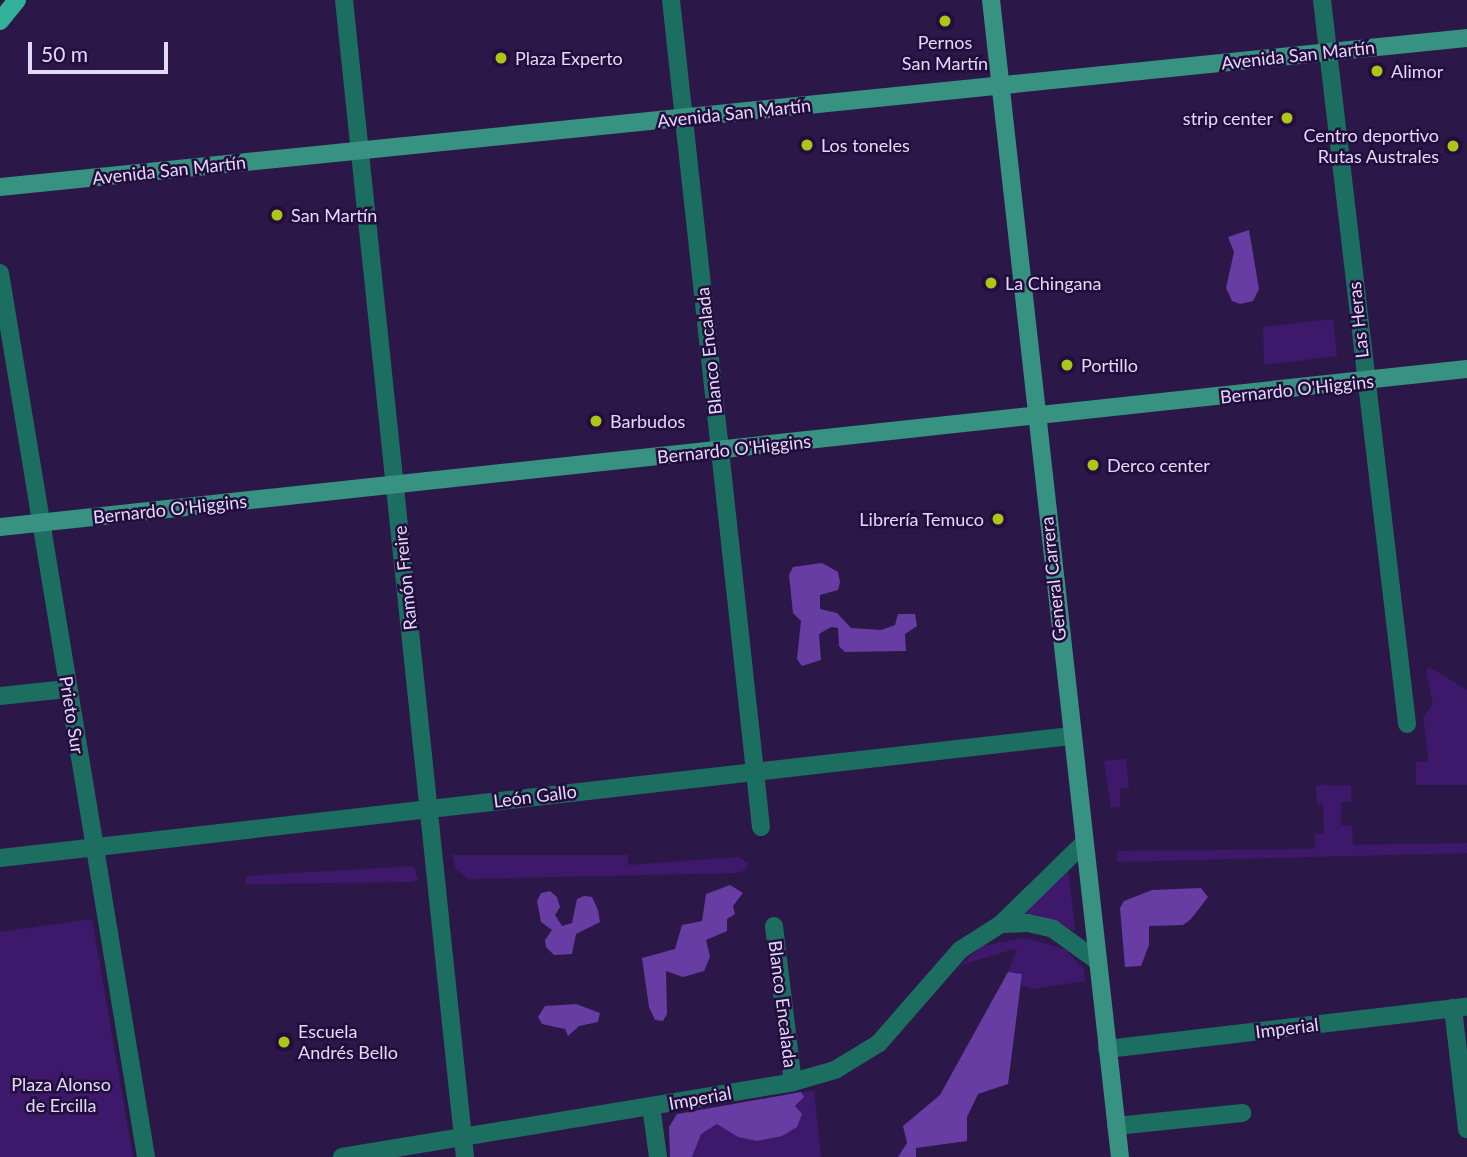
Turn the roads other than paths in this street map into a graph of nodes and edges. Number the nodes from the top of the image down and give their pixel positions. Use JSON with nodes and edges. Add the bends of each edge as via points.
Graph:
{"nodes":[{"id":1,"x":17,"y":0,"type":"edge"},
{"id":2,"x":344,"y":0,"type":"edge"},
{"id":3,"x":671,"y":0,"type":"edge"},
{"id":4,"x":991,"y":0,"type":"edge"},
{"id":5,"x":1322,"y":0,"type":"edge"},
{"id":6,"x":0,"y":21,"type":"edge"},
{"id":7,"x":1467,"y":38,"type":"edge"},
{"id":8,"x":1328,"y":52,"type":"junction"},
{"id":9,"x":999,"y":86,"type":"junction"},
{"id":10,"x":684,"y":118,"type":"junction"},
{"id":11,"x":360,"y":151,"type":"junction"},
{"id":12,"x":0,"y":187,"type":"edge"},
{"id":13,"x":0,"y":273,"type":"edge"},
{"id":14,"x":1467,"y":369,"type":"edge"},
{"id":15,"x":1365,"y":382,"type":"junction"},
{"id":16,"x":1035,"y":418,"type":"junction"},
{"id":17,"x":719,"y":450,"type":"junction"},
{"id":18,"x":395,"y":486,"type":"junction"},
{"id":19,"x":41,"y":523,"type":"junction"},
{"id":20,"x":0,"y":527,"type":"edge"},
{"id":21,"x":67,"y":689,"type":"junction"},
{"id":22,"x":0,"y":696,"type":"edge"},
{"id":23,"x":1407,"y":724,"type":"dead end"},
{"id":24,"x":1071,"y":736,"type":"junction"},
{"id":25,"x":755,"y":770,"type":"junction"},
{"id":26,"x":429,"y":809,"type":"junction"},
{"id":27,"x":761,"y":827,"type":"dead end"},
{"id":28,"x":1083,"y":844,"type":"junction"},
{"id":29,"x":93,"y":848,"type":"junction"},
{"id":30,"x":0,"y":858,"type":"edge"},
{"id":31,"x":1001,"y":924,"type":"junction"},
{"id":32,"x":774,"y":926,"type":"dead end"},
{"id":33,"x":1096,"y":960,"type":"junction"},
{"id":34,"x":1460,"y":1008,"type":"edge"},
{"id":35,"x":1107,"y":1049,"type":"junction"},
{"id":36,"x":793,"y":1082,"type":"junction"},
{"id":37,"x":651,"y":1106,"type":"junction"},
{"id":38,"x":1242,"y":1113,"type":"dead end"},
{"id":39,"x":1116,"y":1126,"type":"junction"},
{"id":40,"x":1467,"y":1129,"type":"edge"},
{"id":41,"x":463,"y":1136,"type":"junction"},
{"id":42,"x":146,"y":1157,"type":"edge"},
{"id":43,"x":342,"y":1157,"type":"edge"},
{"id":44,"x":465,"y":1157,"type":"edge"},
{"id":45,"x":659,"y":1157,"type":"edge"},
{"id":46,"x":1120,"y":1157,"type":"edge"}],
"edges":[{"from":1,"to":6,"type":"main road"},
{"from":2,"to":11,"type":"street","name":"Ramón Freire"},
{"from":3,"to":10,"type":"street","name":"Blanco Encalada"},
{"from":4,"to":9,"type":"main road","name":"General Carrera"},
{"from":5,"to":8,"type":"street","name":"Las Heras"},
{"from":7,"to":8,"type":"main road","name":"Avenida San Martín"},
{"from":8,"to":9,"type":"main road","name":"Avenida San Martín"},
{"from":8,"to":15,"type":"street","name":"Las Heras"},
{"from":9,"to":10,"type":"main road","name":"Avenida San Martín"},
{"from":9,"to":16,"type":"main road","name":"General Carrera"},
{"from":10,"to":11,"type":"main road","name":"Avenida San Martín"},
{"from":10,"to":17,"type":"street","name":"Blanco Encalada"},
{"from":11,"to":12,"type":"main road","name":"Avenida San Martín"},
{"from":11,"to":18,"type":"street","name":"Ramón Freire"},
{"from":13,"to":19,"type":"street","name":"Prieto Sur"},
{"from":14,"to":15,"type":"main road","name":"Bernardo O'Higgins"},
{"from":15,"to":16,"type":"main road","name":"Bernardo O'Higgins"},
{"from":15,"to":23,"type":"street","name":"Las Heras"},
{"from":16,"to":17,"type":"main road","name":"Bernardo O'Higgins"},
{"from":16,"to":24,"type":"main road","name":"General Carrera"},
{"from":17,"to":18,"type":"main road","name":"Bernardo O'Higgins"},
{"from":17,"to":25,"type":"street","name":"Blanco Encalada"},
{"from":18,"to":19,"type":"main road","name":"Bernardo O'Higgins"},
{"from":18,"to":26,"type":"street","name":"Ramón Freire"},
{"from":19,"to":20,"type":"main road","name":"Bernardo O'Higgins"},
{"from":19,"to":21,"type":"street","name":"Prieto Sur"},
{"from":21,"to":22,"type":"street"},
{"from":21,"to":29,"type":"street","name":"Prieto Sur"},
{"from":24,"to":25,"type":"street","name":"León Gallo"},
{"from":24,"to":28,"type":"main road","name":"General Carrera"},
{"from":25,"to":26,"type":"street","name":"León Gallo"},
{"from":25,"to":27,"type":"street","name":"Blanco Encalada"},
{"from":26,"to":29,"type":"street","name":"León Gallo"},
{"from":26,"to":41,"type":"street","name":"Ramón Freire"},
{"from":28,"to":31,"type":"street","name":"Imperial"},
{"from":28,"to":33,"type":"main road","name":"General Carrera"},
{"from":29,"to":30,"type":"street","name":"León Gallo"},
{"from":29,"to":42,"type":"street","name":"Prieto Sur"},
{"from":31,"to":33,"type":"street","via":[[1028,923],[1053,929]]},
{"from":31,"to":36,"type":"street","name":"Imperial","via":[[960,950],[879,1044],[835,1069]]},
{"from":32,"to":36,"type":"street","name":"Blanco Encalada"},
{"from":33,"to":35,"type":"main road","name":"General Carrera"},
{"from":34,"to":35,"type":"street","name":"Imperial"},
{"from":34,"to":40,"type":"street"},
{"from":35,"to":39,"type":"main road","name":"General Carrera"},
{"from":36,"to":37,"type":"street","name":"Imperial"},
{"from":37,"to":41,"type":"street","name":"Imperial"},
{"from":37,"to":45,"type":"street"},
{"from":38,"to":39,"type":"street"},
{"from":39,"to":46,"type":"main road","name":"General Carrera"},
{"from":41,"to":43,"type":"street","name":"Imperial"},
{"from":41,"to":44,"type":"street","name":"Ramón Freire"}]}
